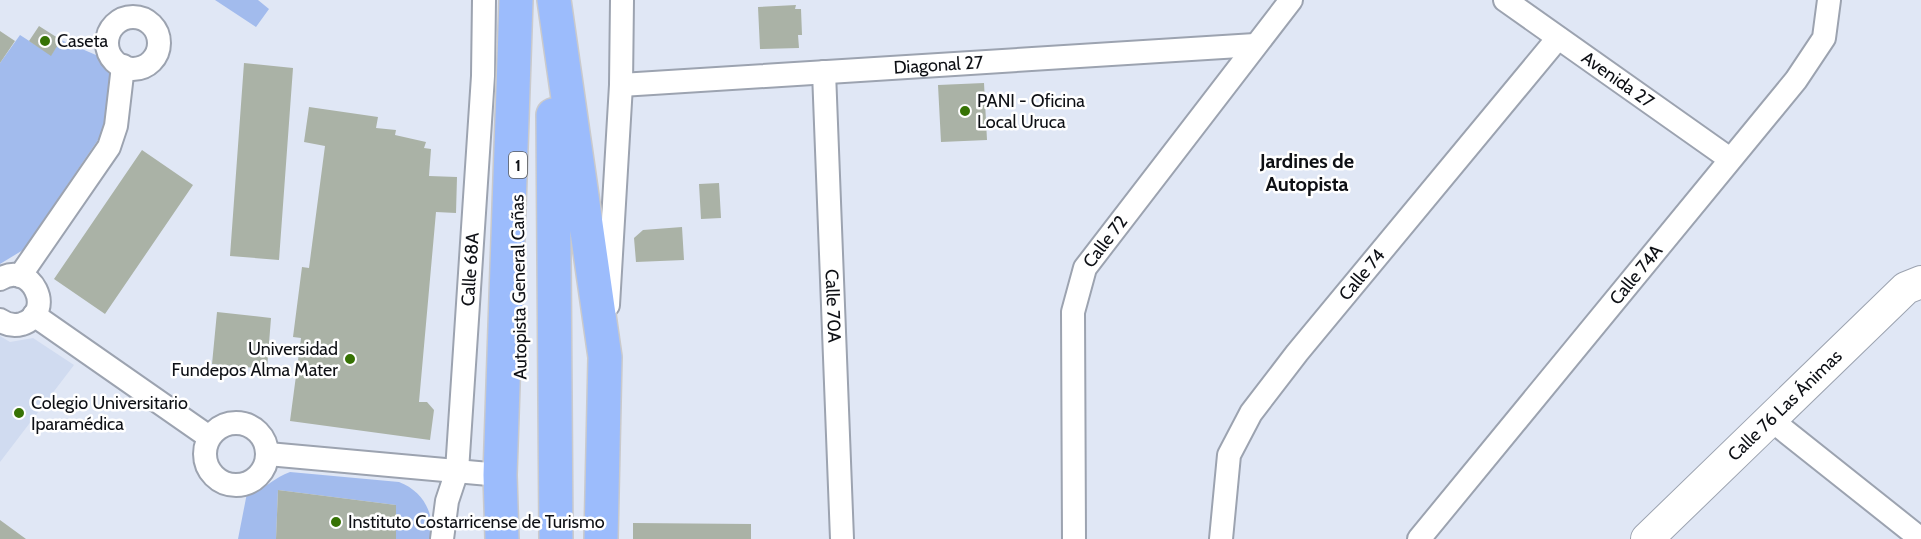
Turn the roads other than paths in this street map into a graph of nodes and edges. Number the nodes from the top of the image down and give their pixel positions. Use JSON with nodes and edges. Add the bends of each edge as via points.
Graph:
{"nodes":[{"id":1,"x":484,"y":0,"type":"edge"},
{"id":2,"x":516,"y":0,"type":"edge"},
{"id":3,"x":553,"y":0,"type":"edge"},
{"id":4,"x":622,"y":0,"type":"edge"},
{"id":5,"x":1292,"y":0,"type":"edge"},
{"id":6,"x":1505,"y":0,"type":"edge"},
{"id":7,"x":1829,"y":0,"type":"edge"},
{"id":8,"x":1558,"y":38,"type":"junction"},
{"id":9,"x":1256,"y":45,"type":"junction"},
{"id":10,"x":123,"y":66,"type":"dead end"},
{"id":11,"x":824,"y":72,"type":"junction"},
{"id":12,"x":621,"y":86,"type":"junction"},
{"id":13,"x":1730,"y":159,"type":"junction"},
{"id":14,"x":10,"y":278,"type":"edge"},
{"id":15,"x":1916,"y":280,"type":"edge"},
{"id":16,"x":34,"y":315,"type":"junction"},
{"id":17,"x":0,"y":320,"type":"edge"},
{"id":18,"x":605,"y":357,"type":"junction"},
{"id":19,"x":1770,"y":419,"type":"junction"},
{"id":20,"x":209,"y":437,"type":"junction"},
{"id":21,"x":268,"y":454,"type":"junction"},
{"id":22,"x":457,"y":471,"type":"junction"},
{"id":23,"x":500,"y":475,"type":"junction"},
{"id":24,"x":499,"y":530,"type":"edge"},
{"id":25,"x":442,"y":539,"type":"edge"},
{"id":26,"x":458,"y":539,"type":"edge"},
{"id":27,"x":522,"y":539,"type":"edge"},
{"id":28,"x":556,"y":539,"type":"edge"},
{"id":29,"x":601,"y":539,"type":"edge"},
{"id":30,"x":842,"y":539,"type":"edge"},
{"id":31,"x":1074,"y":539,"type":"edge"},
{"id":32,"x":1221,"y":539,"type":"edge"},
{"id":33,"x":1419,"y":539,"type":"edge"},
{"id":34,"x":1647,"y":539,"type":"edge"},
{"id":35,"x":1921,"y":539,"type":"edge"}],
"edges":[{"from":1,"to":22,"type":"street","name":"Calle 68A","via":[[483,76]]},
{"from":2,"to":23,"type":"highway"},
{"from":2,"to":27,"type":"highway","name":"Autopista General Cañas","number":"1"},
{"from":3,"to":18,"type":"highway"},
{"from":3,"to":28,"type":"highway","name":"Autopista General Cañas","number":"1"},
{"from":4,"to":12,"type":"street"},
{"from":5,"to":9,"type":"street","name":"Calle 72"},
{"from":6,"to":8,"type":"street","name":"Avenida 27"},
{"from":7,"to":13,"type":"street","name":"Calle 74A","via":[[1824,38],[1796,80]]},
{"from":8,"to":13,"type":"street","name":"Avenida 27"},
{"from":8,"to":32,"type":"street","name":"Calle 74","via":[[1251,413],[1229,455]]},
{"from":9,"to":11,"type":"street","name":"Diagonal 27"},
{"from":9,"to":31,"type":"street","name":"Calle 72","via":[[1085,268],[1073,312]]},
{"from":10,"to":14,"type":"street","via":[[116,126],[109,147]]},
{"from":11,"to":12,"type":"street","name":"Diagonal 27"},
{"from":11,"to":30,"type":"street","name":"Calle 70A"},
{"from":12,"to":18,"type":"street"},
{"from":13,"to":33,"type":"street","name":"Calle 74A"},
{"from":14,"to":16,"type":"street","via":[[29,280],[38,292]]},
{"from":15,"to":19,"type":"street","name":"Calle 76 Las Ánimas"},
{"from":16,"to":17,"type":"street","via":[[21,324]]},
{"from":16,"to":20,"type":"street"},
{"from":18,"to":29,"type":"highway"},
{"from":19,"to":34,"type":"street","name":"Calle 76 Las Ánimas"},
{"from":19,"to":35,"type":"street"},
{"from":20,"to":21,"type":"street","via":[[231,422],[250,425],[263,437]]},
{"from":20,"to":21,"type":"street","via":[[205,446],[207,465],[211,474],[228,484],[237,486],[255,479]]},
{"from":21,"to":22,"type":"street"},
{"from":22,"to":23,"type":"street"},
{"from":22,"to":25,"type":"street","name":"Calle 68A","via":[[447,501]]},
{"from":22,"to":26,"type":"street"},
{"from":23,"to":24,"type":"highway"}]}
